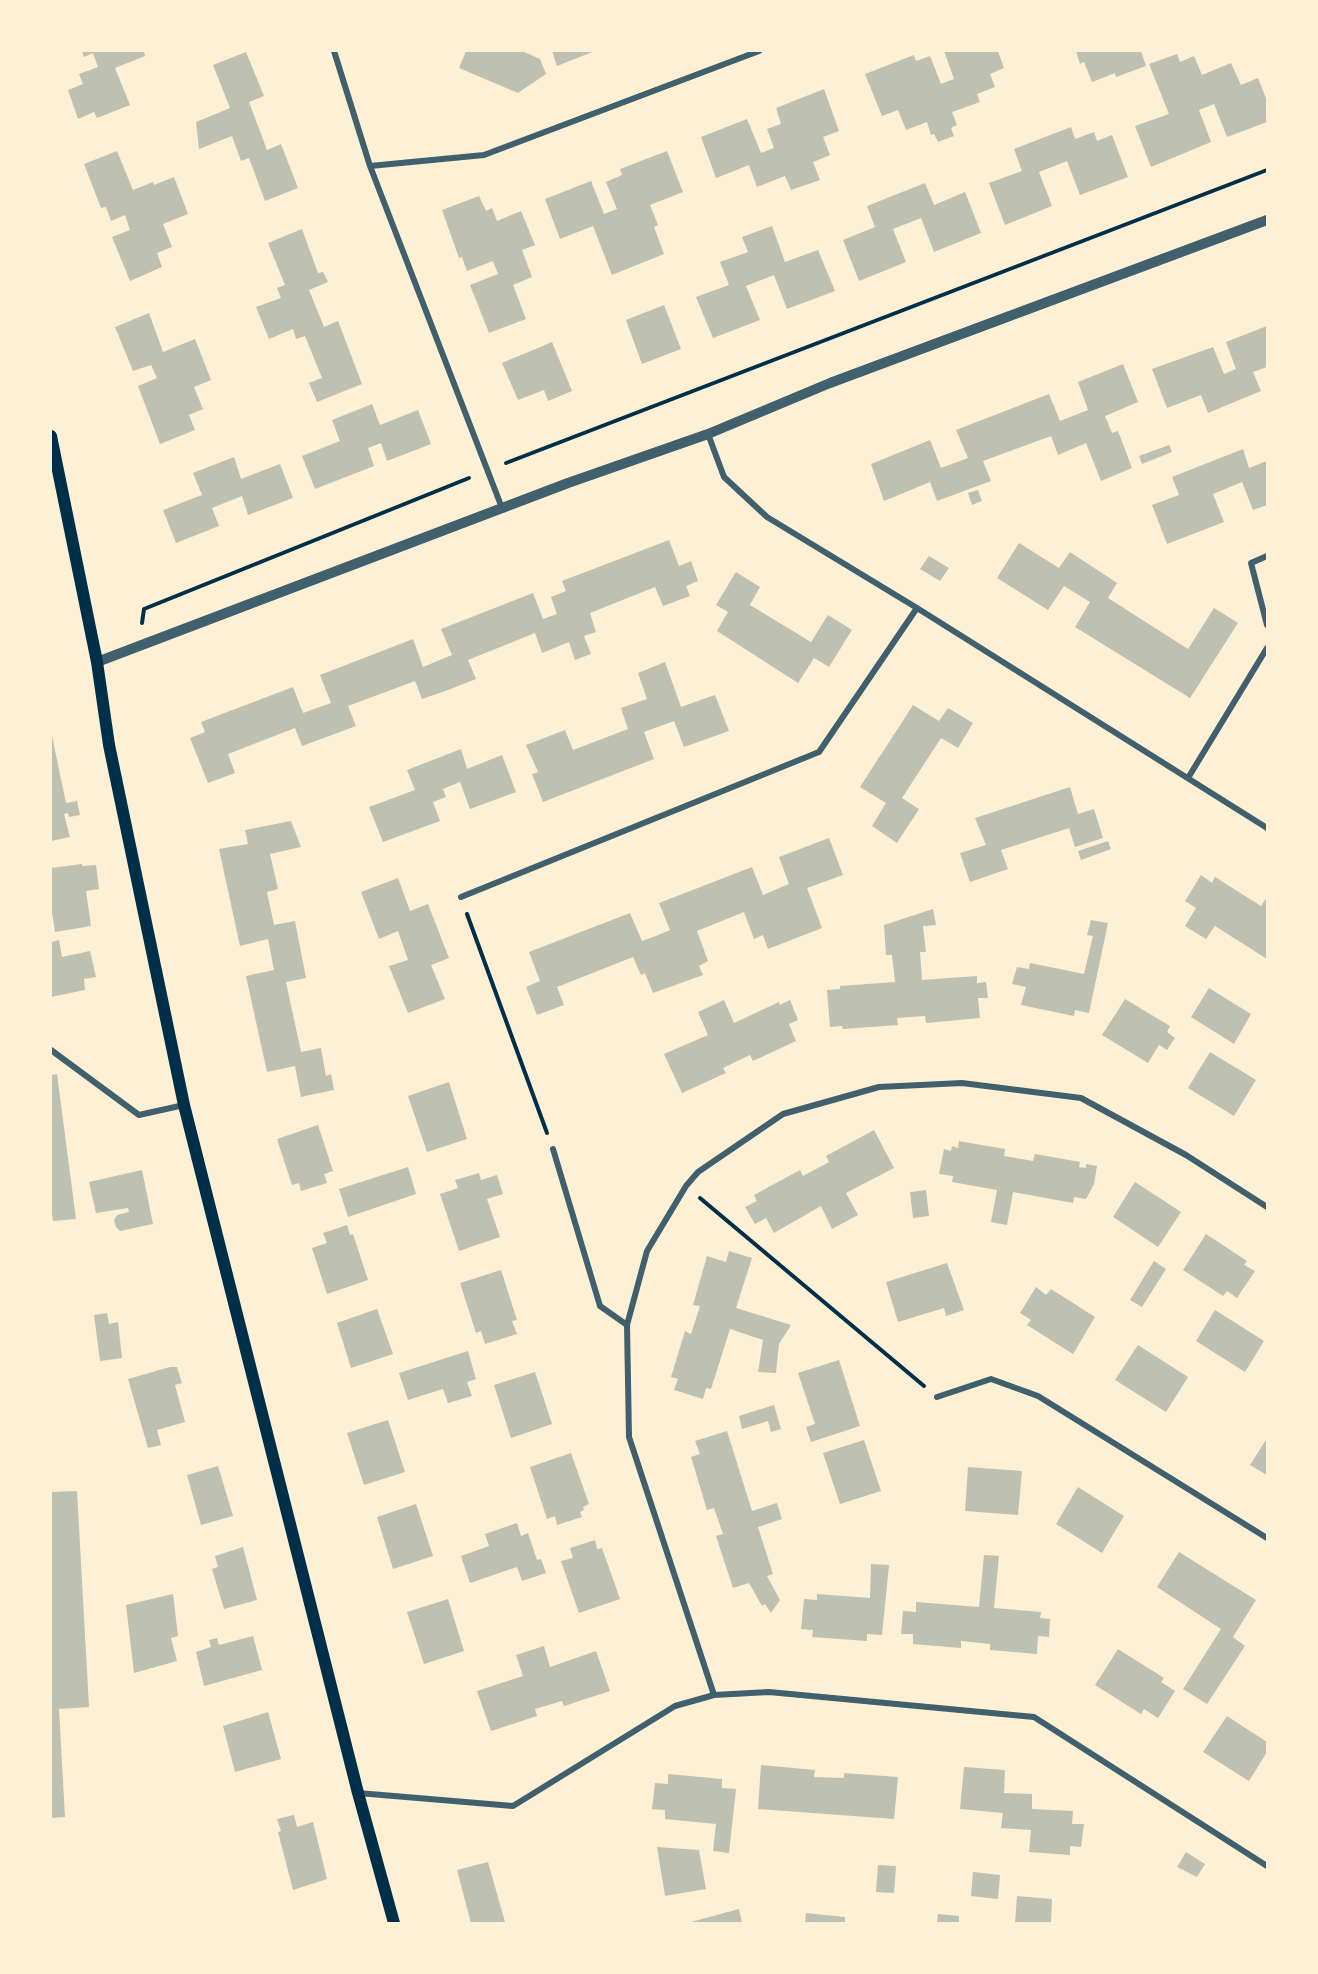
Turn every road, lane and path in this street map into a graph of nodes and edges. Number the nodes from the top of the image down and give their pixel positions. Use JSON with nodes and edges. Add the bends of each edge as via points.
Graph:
{"nodes":[{"id":1,"x":334,"y":51,"type":"edge"},
{"id":2,"x":759,"y":51,"type":"edge"},
{"id":3,"x":370,"y":166,"type":"junction"},
{"id":4,"x":1267,"y":170,"type":"edge"},
{"id":5,"x":1267,"y":220,"type":"edge"},
{"id":6,"x":708,"y":434,"type":"junction"},
{"id":7,"x":51,"y":436,"type":"edge"},
{"id":8,"x":488,"y":470,"type":"junction"},
{"id":9,"x":502,"y":508,"type":"junction"},
{"id":10,"x":1267,"y":556,"type":"edge"},
{"id":11,"x":917,"y":608,"type":"junction"},
{"id":12,"x":1267,"y":625,"type":"edge"},
{"id":13,"x":140,"y":647,"type":"junction"},
{"id":14,"x":1267,"y":648,"type":"edge"},
{"id":15,"x":97,"y":662,"type":"junction"},
{"id":16,"x":1188,"y":778,"type":"junction"},
{"id":17,"x":1267,"y":828,"type":"edge"},
{"id":18,"x":461,"y":897,"type":"joint"},
{"id":19,"x":51,"y":1050,"type":"edge"},
{"id":20,"x":184,"y":1105,"type":"junction"},
{"id":21,"x":553,"y":1149,"type":"joint"},
{"id":22,"x":686,"y":1186,"type":"junction"},
{"id":23,"x":1267,"y":1207,"type":"edge"},
{"id":24,"x":627,"y":1324,"type":"junction"},
{"id":25,"x":937,"y":1396,"type":"joint"},
{"id":26,"x":1267,"y":1538,"type":"edge"},
{"id":27,"x":714,"y":1695,"type":"junction"},
{"id":28,"x":358,"y":1793,"type":"junction"},
{"id":29,"x":1266,"y":1865,"type":"edge"},
{"id":30,"x":394,"y":1923,"type":"edge"}],
"edges":[{"from":1,"to":3,"type":"street"},
{"from":2,"to":3,"type":"street","via":[[484,156]]},
{"from":3,"to":8,"type":"street"},
{"from":4,"to":8,"type":"path"},
{"from":5,"to":6,"type":"street","via":[[841,379]]},
{"from":6,"to":9,"type":"street"},
{"from":6,"to":11,"type":"street","via":[[724,477],[767,517]]},
{"from":7,"to":15,"type":"main road"},
{"from":8,"to":9,"type":"street"},
{"from":8,"to":13,"type":"path","via":[[144,609]]},
{"from":9,"to":13,"type":"street"},
{"from":10,"to":12,"type":"street","via":[[1251,563]]},
{"from":11,"to":16,"type":"street"},
{"from":11,"to":18,"type":"street","via":[[819,752]]},
{"from":13,"to":15,"type":"street"},
{"from":14,"to":16,"type":"street"},
{"from":15,"to":20,"type":"main road","via":[[109,745]]},
{"from":16,"to":17,"type":"street"},
{"from":18,"to":21,"type":"path"},
{"from":19,"to":20,"type":"street","via":[[139,1115]]},
{"from":20,"to":28,"type":"main road"},
{"from":21,"to":24,"type":"street","via":[[600,1306]]},
{"from":22,"to":23,"type":"street","via":[[698,1172],[783,1114],[879,1087],[962,1083],[1081,1098],[1186,1155]]},
{"from":22,"to":24,"type":"street","via":[[647,1251]]},
{"from":22,"to":25,"type":"path"},
{"from":24,"to":27,"type":"street","via":[[629,1437]]},
{"from":25,"to":26,"type":"street","via":[[991,1379],[1038,1396]]},
{"from":27,"to":28,"type":"street","via":[[675,1706],[513,1806]]},
{"from":27,"to":29,"type":"street","via":[[769,1692],[1034,1717]]},
{"from":28,"to":30,"type":"main road"}]}
